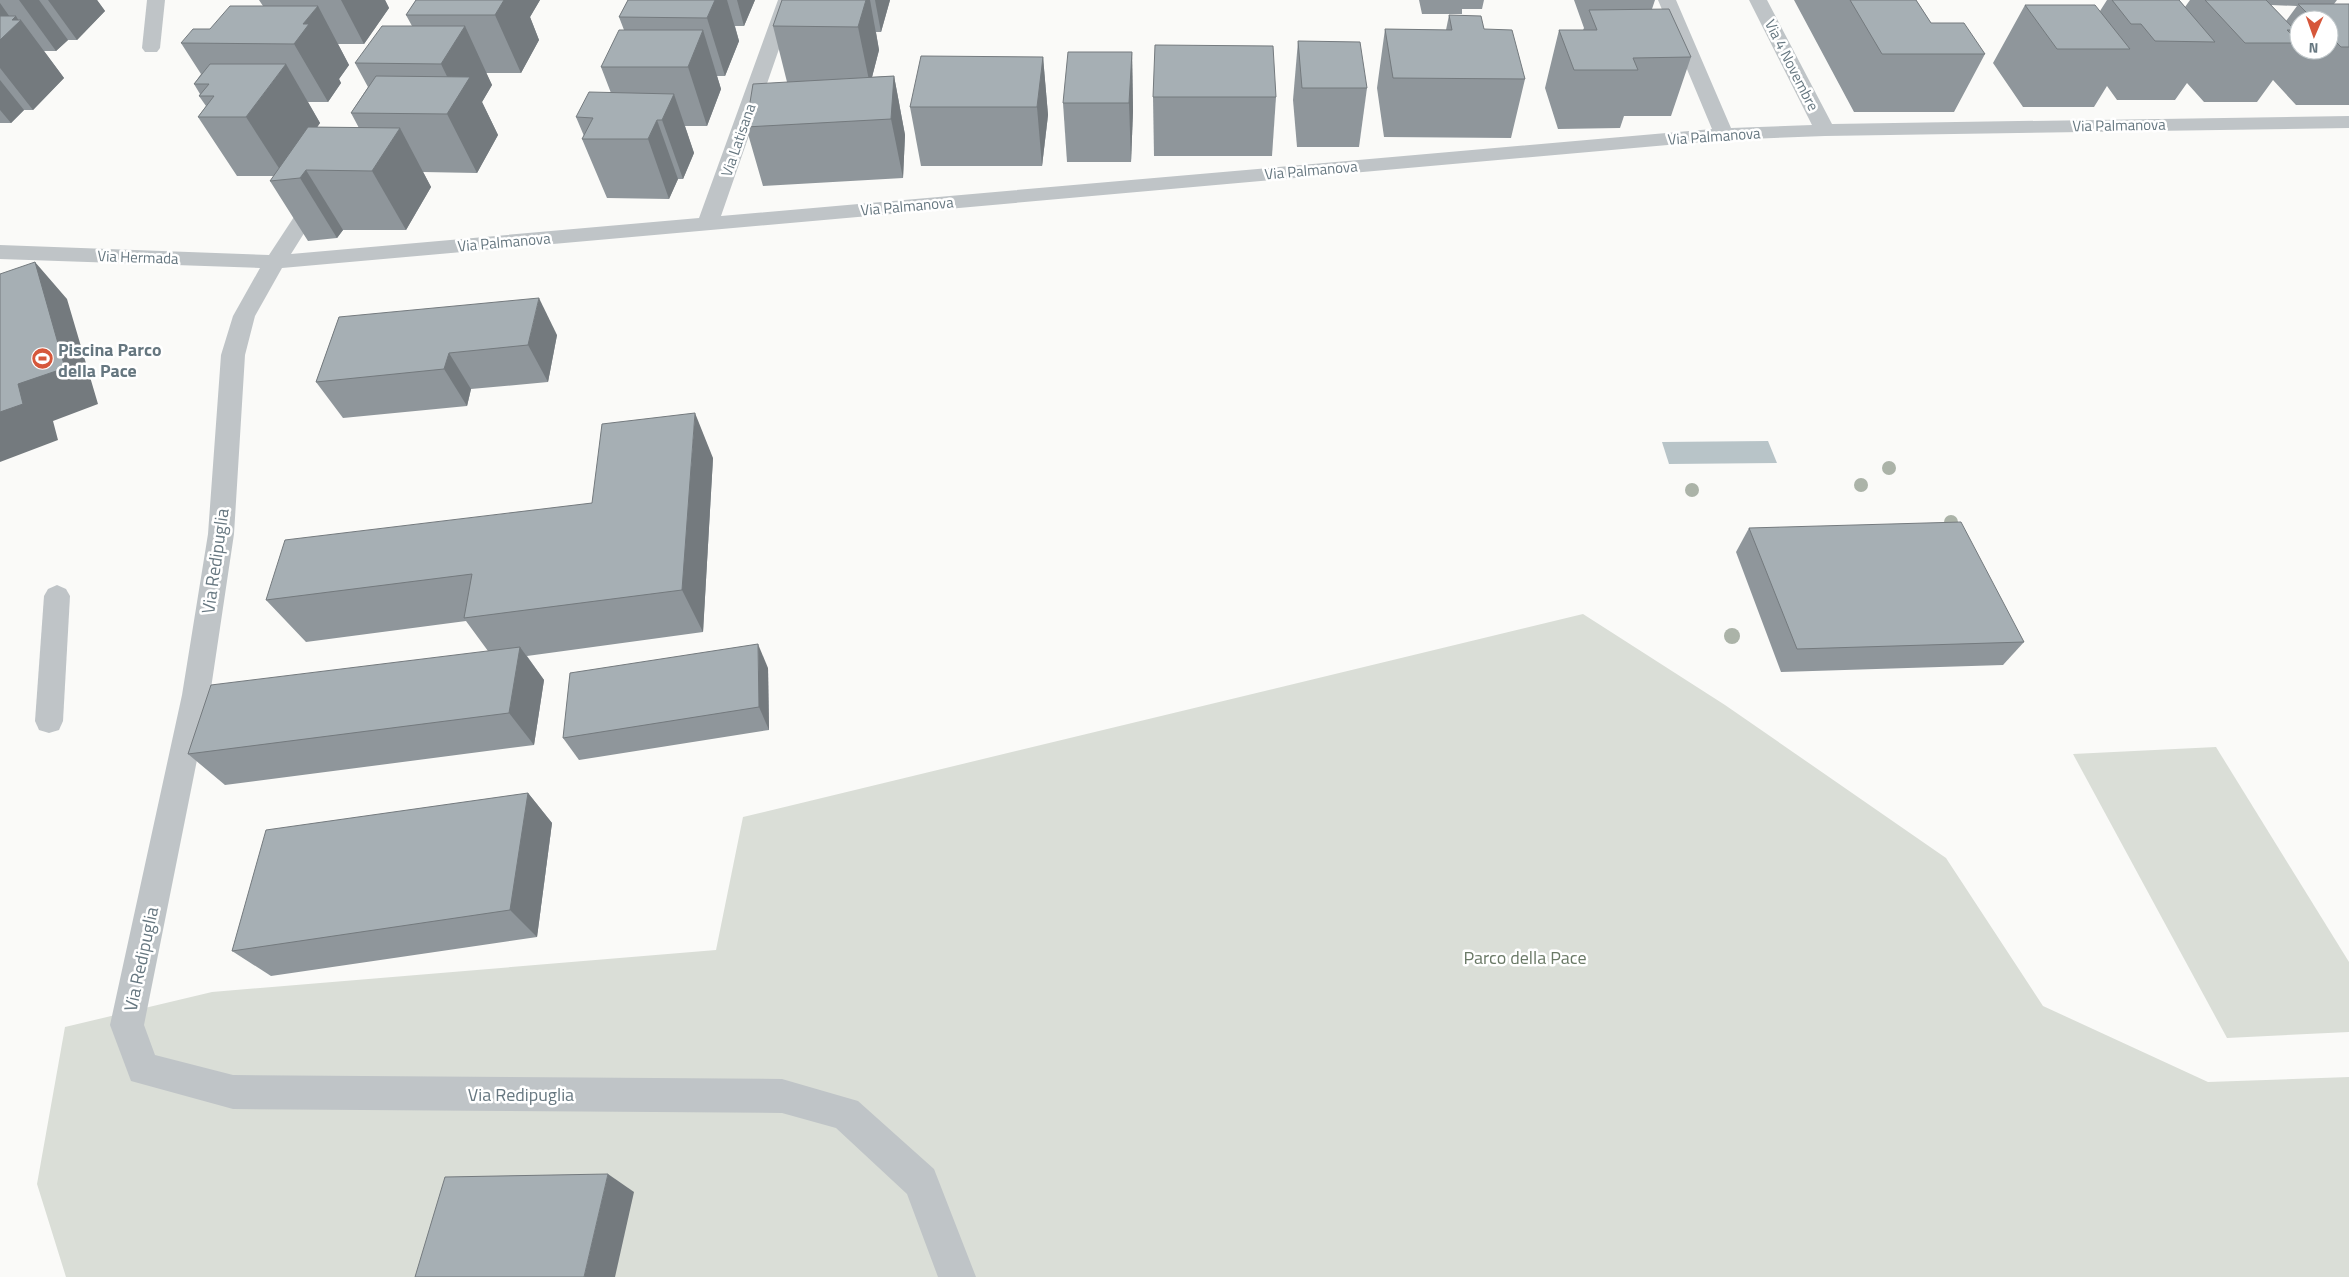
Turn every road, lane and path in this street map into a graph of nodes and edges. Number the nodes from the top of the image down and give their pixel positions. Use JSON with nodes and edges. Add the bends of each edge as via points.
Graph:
{"nodes":[{"id":1,"x":156,"y":0,"type":"edge"},
{"id":2,"x":787,"y":0,"type":"edge"},
{"id":3,"x":1667,"y":0,"type":"edge"},
{"id":4,"x":1758,"y":0,"type":"edge"},
{"id":5,"x":151,"y":48,"type":"dead end"},
{"id":6,"x":2349,"y":122,"type":"edge"},
{"id":7,"x":1825,"y":130,"type":"junction"},
{"id":8,"x":1724,"y":134,"type":"junction"},
{"id":9,"x":328,"y":180,"type":"edge"},
{"id":10,"x":708,"y":223,"type":"junction"},
{"id":11,"x":0,"y":252,"type":"edge"},
{"id":12,"x":275,"y":262,"type":"junction"},
{"id":13,"x":57,"y":596,"type":"dead end"},
{"id":14,"x":49,"y":721,"type":"dead end"},
{"id":15,"x":957,"y":1277,"type":"edge"}],
"edges":[{"from":1,"to":5,"type":"street"},
{"from":2,"to":10,"type":"street","name":"Via Latisana"},
{"from":3,"to":8,"type":"street"},
{"from":4,"to":7,"type":"street","name":"Via 4 Novembre"},
{"from":6,"to":7,"type":"street","name":"Via Palmanova"},
{"from":7,"to":8,"type":"street","name":"Via Palmanova"},
{"from":8,"to":10,"type":"street","name":"Via Palmanova"},
{"from":9,"to":12,"type":"street","name":"Via Redipuglia"},
{"from":10,"to":12,"type":"street","name":"Via Palmanova"},
{"from":11,"to":12,"type":"street","name":"Via Hermada"},
{"from":12,"to":15,"type":"street","name":"Via Redipuglia","via":[[244,316],[233,355],[220,544],[196,695],[127,1026],[143,1069],[233,1092],[782,1096],[846,1112],[921,1182]]},
{"from":13,"to":14,"type":"street"}]}
